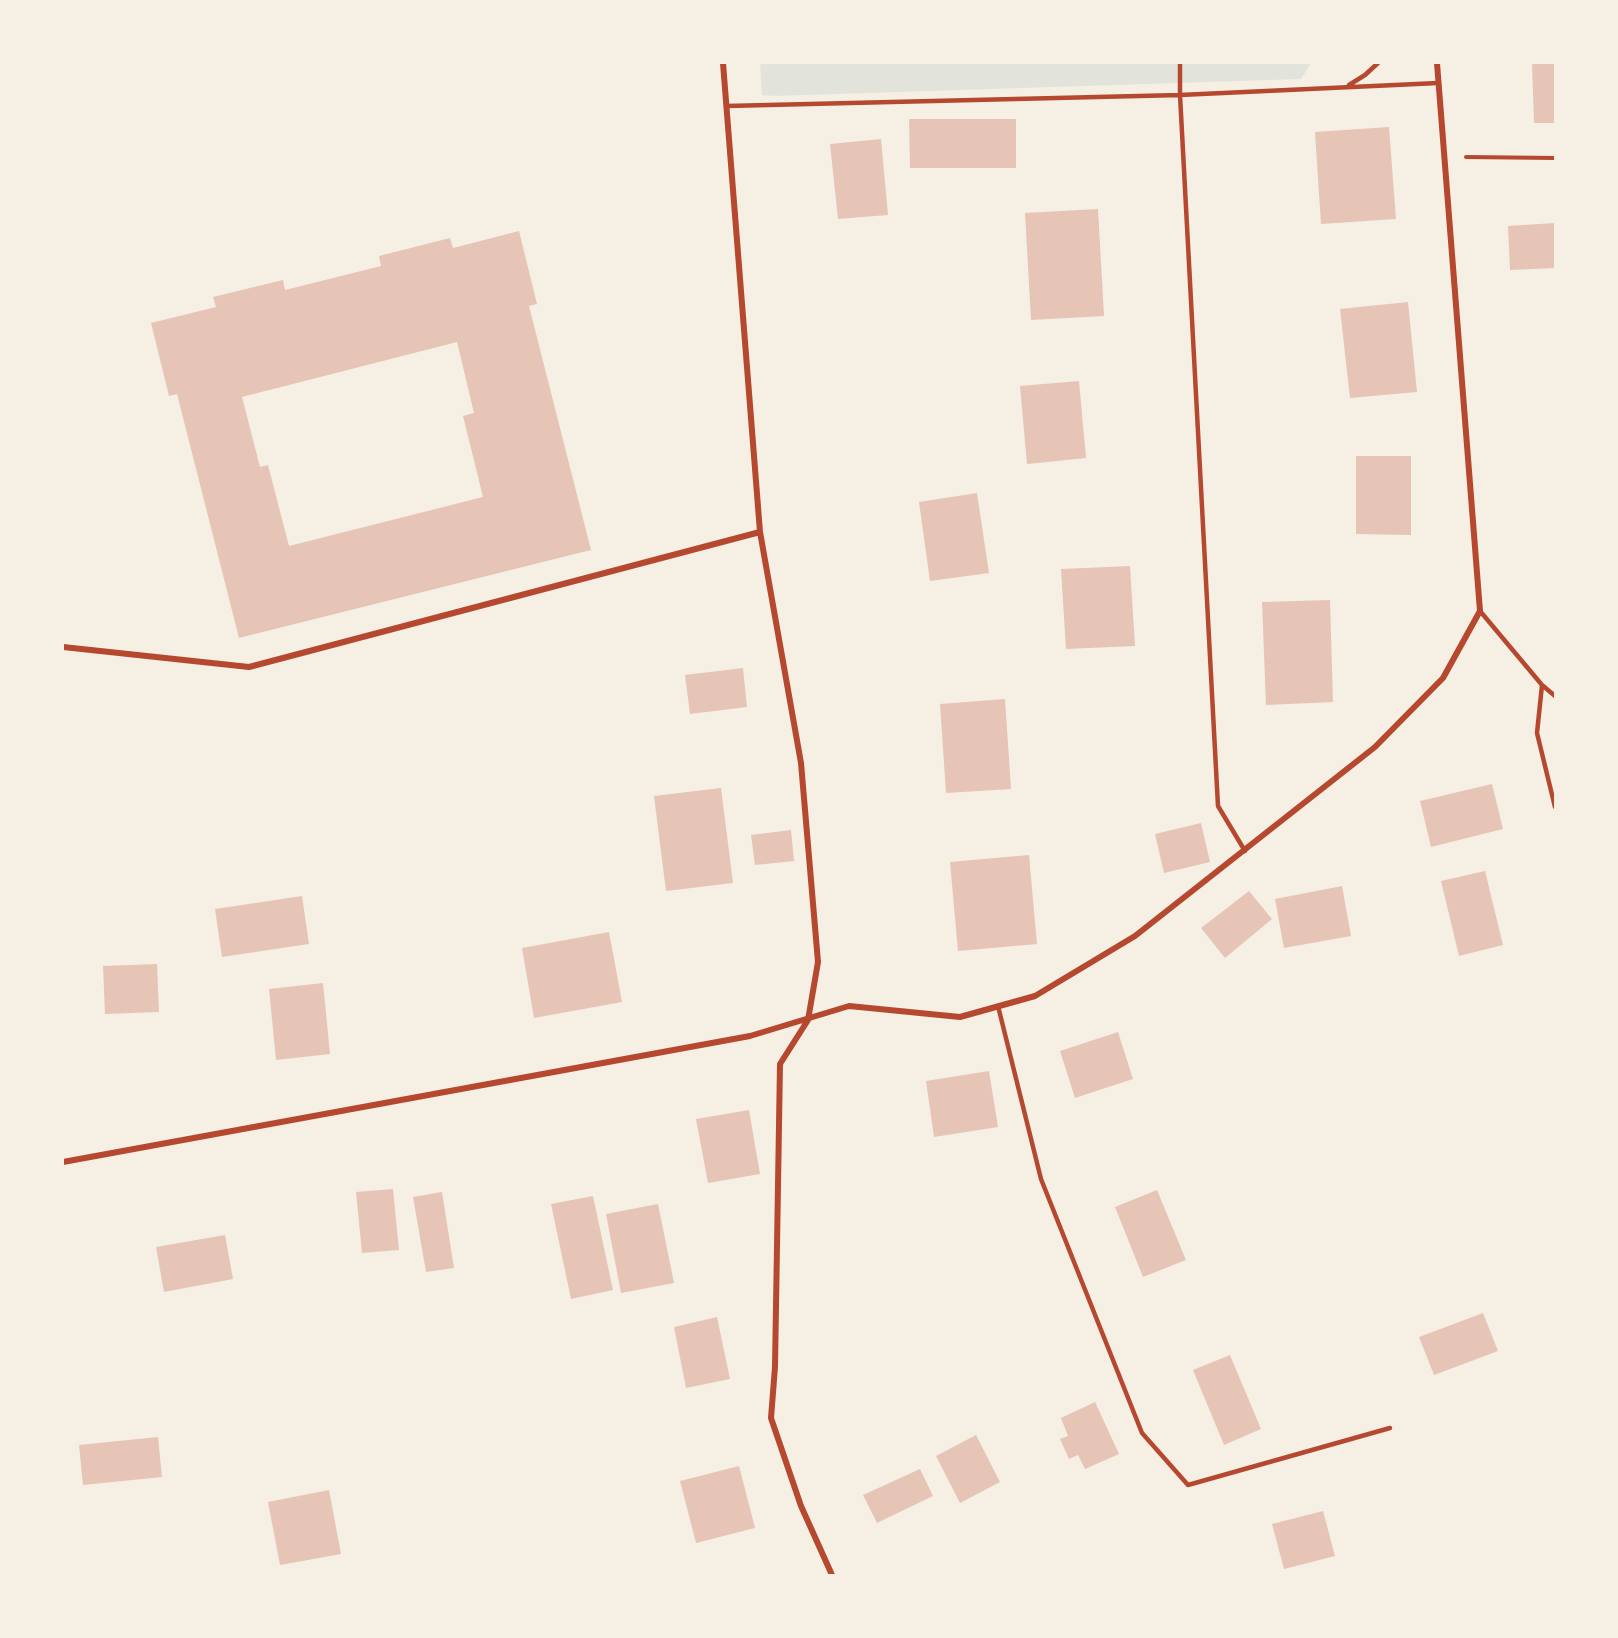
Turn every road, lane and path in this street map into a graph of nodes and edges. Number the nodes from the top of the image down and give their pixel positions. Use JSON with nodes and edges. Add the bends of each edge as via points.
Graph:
{"nodes":[{"id":1,"x":723,"y":63,"type":"edge"},
{"id":2,"x":1180,"y":63,"type":"edge"},
{"id":3,"x":1378,"y":63,"type":"edge"},
{"id":4,"x":1437,"y":63,"type":"edge"},
{"id":5,"x":1438,"y":83,"type":"junction"},
{"id":6,"x":1347,"y":86,"type":"junction"},
{"id":7,"x":1180,"y":95,"type":"junction"},
{"id":8,"x":727,"y":106,"type":"junction"},
{"id":9,"x":1444,"y":157,"type":"junction"},
{"id":10,"x":1555,"y":158,"type":"edge"},
{"id":11,"x":760,"y":532,"type":"junction"},
{"id":12,"x":1480,"y":611,"type":"junction"},
{"id":13,"x":63,"y":647,"type":"edge"},
{"id":14,"x":1542,"y":685,"type":"junction"},
{"id":15,"x":1555,"y":696,"type":"edge"},
{"id":16,"x":1555,"y":807,"type":"edge"},
{"id":17,"x":1245,"y":851,"type":"junction"},
{"id":18,"x":998,"y":1006,"type":"junction"},
{"id":19,"x":808,"y":1020,"type":"junction"},
{"id":20,"x":63,"y":1162,"type":"edge"},
{"id":21,"x":1390,"y":1428,"type":"dead end"},
{"id":22,"x":832,"y":1575,"type":"edge"}],
"edges":[{"from":1,"to":8,"type":"street"},
{"from":2,"to":7,"type":"lane"},
{"from":3,"to":6,"type":"lane"},
{"from":4,"to":5,"type":"street"},
{"from":5,"to":6,"type":"lane"},
{"from":5,"to":9,"type":"street"},
{"from":6,"to":7,"type":"lane"},
{"from":7,"to":8,"type":"lane"},
{"from":7,"to":17,"type":"lane","via":[[1218,806]]},
{"from":8,"to":11,"type":"street"},
{"from":9,"to":10,"type":"path"},
{"from":9,"to":12,"type":"street"},
{"from":11,"to":13,"type":"street","via":[[249,667]]},
{"from":11,"to":19,"type":"street","via":[[801,763],[818,962]]},
{"from":12,"to":14,"type":"lane"},
{"from":12,"to":17,"type":"street","via":[[1443,678],[1375,747]]},
{"from":14,"to":15,"type":"lane"},
{"from":14,"to":16,"type":"lane","via":[[1537,733]]},
{"from":17,"to":18,"type":"street","via":[[1135,936],[1035,996]]},
{"from":18,"to":19,"type":"street","via":[[960,1017],[849,1006]]},
{"from":18,"to":21,"type":"lane","via":[[1045,1190],[1142,1432],[1188,1485]]},
{"from":19,"to":20,"type":"street","via":[[750,1036]]},
{"from":19,"to":22,"type":"street","via":[[780,1064],[771,1418],[801,1506]]}]}
